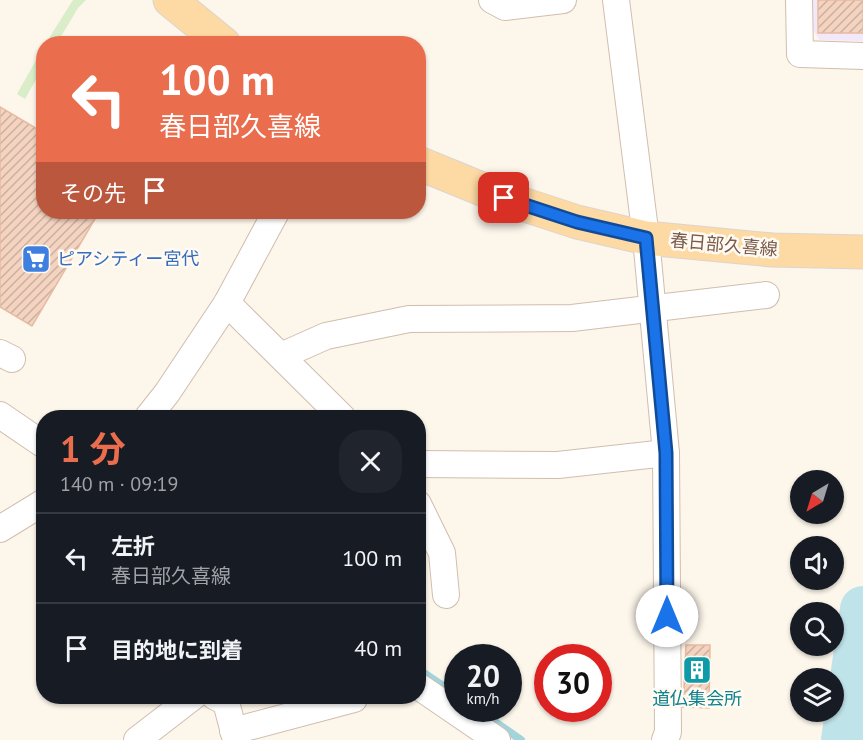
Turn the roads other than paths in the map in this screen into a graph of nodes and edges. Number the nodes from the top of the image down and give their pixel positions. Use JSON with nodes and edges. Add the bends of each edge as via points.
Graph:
{"nodes":[{"id":1,"x":170,"y":0,"type":"edge"},
{"id":2,"x":492,"y":0,"type":"edge"},
{"id":3,"x":563,"y":0,"type":"edge"},
{"id":4,"x":616,"y":0,"type":"edge"},
{"id":5,"x":799,"y":0,"type":"edge"},
{"id":6,"x":214,"y":36,"type":"edge"},
{"id":7,"x":863,"y":56,"type":"edge"},
{"id":8,"x":426,"y":166,"type":"edge"},
{"id":9,"x":272,"y":219,"type":"edge"},
{"id":10,"x":646,"y":238,"type":"junction"},
{"id":11,"x":863,"y":252,"type":"edge"},
{"id":12,"x":766,"y":296,"type":"dead end"},
{"id":13,"x":227,"y":303,"type":"junction"},
{"id":14,"x":653,"y":309,"type":"junction"},
{"id":15,"x":280,"y":356,"type":"junction"},
{"id":16,"x":154,"y":410,"type":"edge"},
{"id":17,"x":335,"y":410,"type":"edge"},
{"id":18,"x":0,"y":415,"type":"edge"},
{"id":19,"x":36,"y":440,"type":"edge"},
{"id":20,"x":666,"y":453,"type":"junction"},
{"id":21,"x":426,"y":464,"type":"edge"},
{"id":22,"x":36,"y":507,"type":"edge"},
{"id":23,"x":426,"y":520,"type":"edge"},
{"id":24,"x":0,"y":529,"type":"edge"},
{"id":25,"x":446,"y":595,"type":"dead end"},
{"id":26,"x":426,"y":691,"type":"edge"},
{"id":27,"x":183,"y":704,"type":"edge"},
{"id":28,"x":227,"y":704,"type":"edge"},
{"id":29,"x":337,"y":704,"type":"edge"},
{"id":30,"x":235,"y":735,"type":"edge"},
{"id":31,"x":136,"y":740,"type":"edge"},
{"id":32,"x":497,"y":740,"type":"edge"},
{"id":33,"x":665,"y":740,"type":"edge"}],
"edges":[{"from":1,"to":6,"type":"main road"},
{"from":2,"to":3,"type":"street","via":[[505,7]]},
{"from":4,"to":10,"type":"street"},
{"from":5,"to":7,"type":"street","via":[[800,54]]},
{"from":8,"to":10,"type":"main road","name":"春日部久喜線","via":[[577,222]]},
{"from":9,"to":13,"type":"street"},
{"from":10,"to":11,"type":"main road","name":"春日部久喜線","via":[[772,250]]},
{"from":10,"to":14,"type":"street"},
{"from":12,"to":14,"type":"street"},
{"from":13,"to":15,"type":"street"},
{"from":13,"to":16,"type":"street"},
{"from":14,"to":15,"type":"street","via":[[572,318],[409,319],[326,336]]},
{"from":14,"to":20,"type":"street"},
{"from":15,"to":17,"type":"street"},
{"from":18,"to":19,"type":"street"},
{"from":20,"to":21,"type":"street","via":[[558,465]]},
{"from":20,"to":33,"type":"street"},
{"from":22,"to":24,"type":"street"},
{"from":23,"to":25,"type":"street","via":[[442,553]]},
{"from":26,"to":32,"type":"street"},
{"from":27,"to":31,"type":"street"},
{"from":28,"to":30,"type":"street"},
{"from":29,"to":30,"type":"street"}]}
